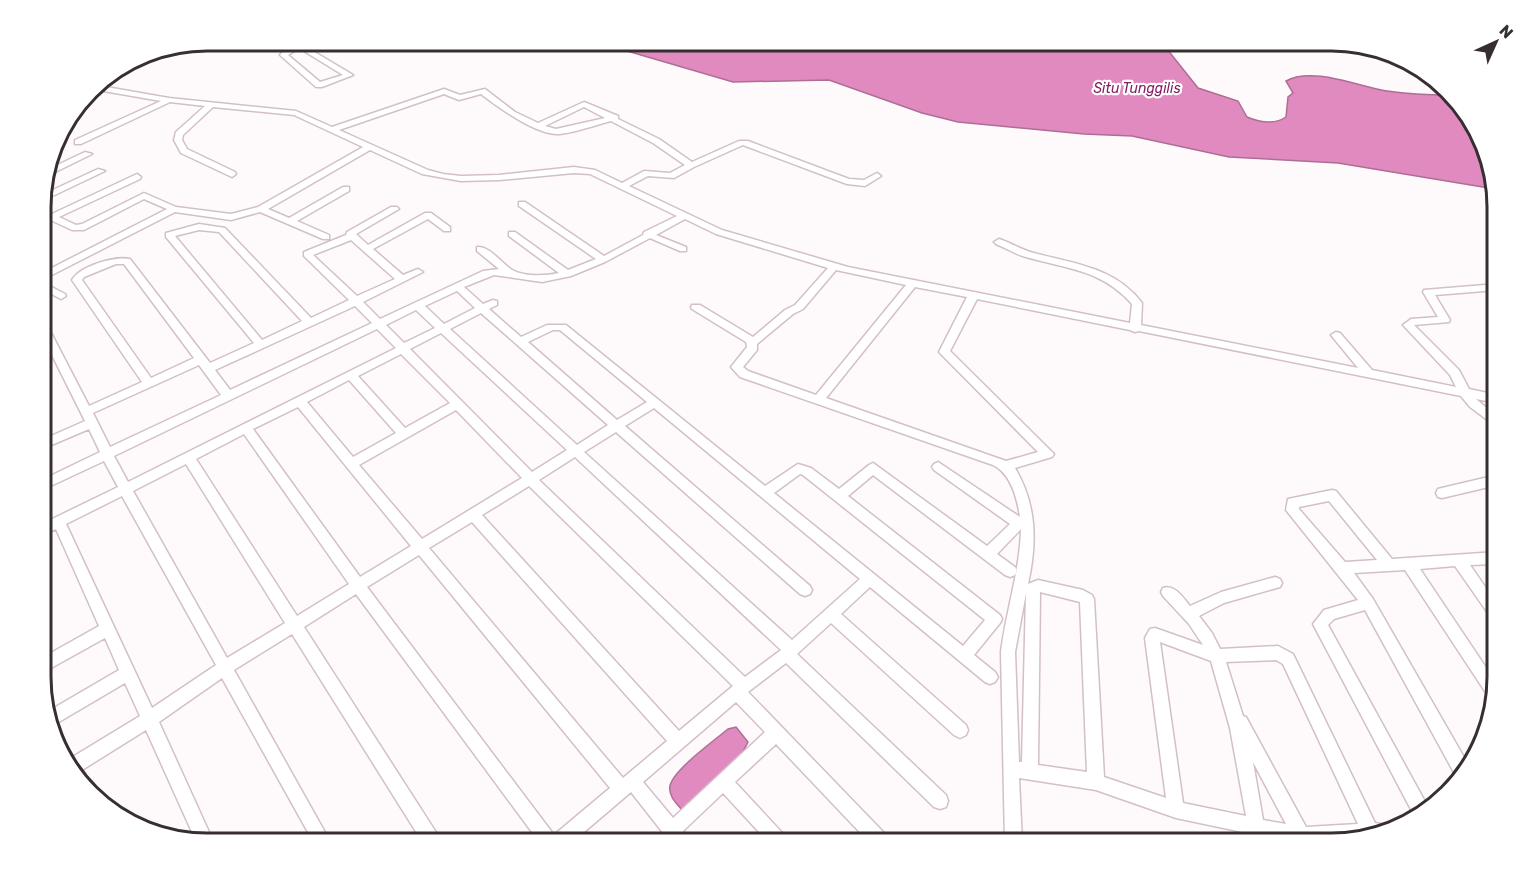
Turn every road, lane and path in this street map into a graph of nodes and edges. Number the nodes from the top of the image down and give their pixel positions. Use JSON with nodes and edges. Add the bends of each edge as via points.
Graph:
{"nodes":[{"id":1,"x":286,"y":51,"type":"edge"},
{"id":2,"x":307,"y":51,"type":"edge"},
{"id":3,"x":105,"y":89,"type":"edge"},
{"id":4,"x":170,"y":100,"type":"junction"},
{"id":5,"x":212,"y":105,"type":"junction"},
{"id":6,"x":615,"y":118,"type":"junction"},
{"id":7,"x":538,"y":126,"type":"junction"},
{"id":8,"x":333,"y":129,"type":"junction"},
{"id":9,"x":369,"y":147,"type":"junction"},
{"id":10,"x":88,"y":154,"type":"junction"},
{"id":11,"x":98,"y":159,"type":"dead end"},
{"id":12,"x":691,"y":165,"type":"junction"},
{"id":13,"x":56,"y":169,"type":"edge"},
{"id":14,"x":101,"y":171,"type":"dead end"},
{"id":15,"x":232,"y":174,"type":"dead end"},
{"id":16,"x":90,"y":176,"type":"junction"},
{"id":17,"x":877,"y":176,"type":"dead end"},
{"id":18,"x":137,"y":177,"type":"dead end"},
{"id":19,"x":623,"y":186,"type":"junction"},
{"id":20,"x":114,"y":188,"type":"junction"},
{"id":21,"x":346,"y":189,"type":"dead end"},
{"id":22,"x":52,"y":194,"type":"edge"},
{"id":23,"x":522,"y":204,"type":"dead end"},
{"id":24,"x":174,"y":209,"type":"junction"},
{"id":25,"x":261,"y":209,"type":"junction"},
{"id":26,"x":394,"y":209,"type":"dead end"},
{"id":27,"x":684,"y":216,"type":"junction"},
{"id":28,"x":51,"y":218,"type":"joint"},
{"id":29,"x":290,"y":221,"type":"junction"},
{"id":30,"x":447,"y":229,"type":"dead end"},
{"id":31,"x":512,"y":234,"type":"dead end"},
{"id":32,"x":647,"y":234,"type":"junction"},
{"id":33,"x":352,"y":236,"type":"junction"},
{"id":34,"x":326,"y":237,"type":"dead end"},
{"id":35,"x":999,"y":242,"type":"dead end"},
{"id":36,"x":367,"y":249,"type":"junction"},
{"id":37,"x":480,"y":249,"type":"dead end"},
{"id":38,"x":683,"y":249,"type":"dead end"},
{"id":39,"x":602,"y":259,"type":"junction"},
{"id":40,"x":834,"y":267,"type":"junction"},
{"id":41,"x":51,"y":268,"type":"edge"},
{"id":42,"x":55,"y":270,"type":"junction"},
{"id":43,"x":51,"y":272,"type":"edge"},
{"id":44,"x":418,"y":272,"type":"dead end"},
{"id":45,"x":510,"y":273,"type":"junction"},
{"id":46,"x":567,"y":274,"type":"junction"},
{"id":47,"x":402,"y":280,"type":"junction"},
{"id":48,"x":914,"y":283,"type":"junction"},
{"id":49,"x":458,"y":287,"type":"junction"},
{"id":50,"x":1487,"y":288,"type":"edge"},
{"id":51,"x":51,"y":290,"type":"edge"},
{"id":52,"x":61,"y":296,"type":"dead end"},
{"id":53,"x":973,"y":296,"type":"junction"},
{"id":54,"x":356,"y":301,"type":"junction"},
{"id":55,"x":418,"y":306,"type":"junction"},
{"id":56,"x":488,"y":306,"type":"junction"},
{"id":57,"x":696,"y":307,"type":"dead end"},
{"id":58,"x":310,"y":323,"type":"junction"},
{"id":59,"x":377,"y":325,"type":"junction"},
{"id":60,"x":1135,"y":328,"type":"junction"},
{"id":61,"x":444,"y":330,"type":"junction"},
{"id":62,"x":1336,"y":334,"type":"dead end"},
{"id":63,"x":521,"y":341,"type":"junction"},
{"id":64,"x":51,"y":343,"type":"edge"},
{"id":65,"x":752,"y":344,"type":"junction"},
{"id":66,"x":261,"y":345,"type":"junction"},
{"id":67,"x":404,"y":350,"type":"junction"},
{"id":68,"x":200,"y":360,"type":"junction"},
{"id":69,"x":207,"y":369,"type":"junction"},
{"id":70,"x":1370,"y":375,"type":"junction"},
{"id":71,"x":352,"y":376,"type":"junction"},
{"id":72,"x":148,"y":382,"type":"junction"},
{"id":73,"x":1465,"y":393,"type":"junction"},
{"id":74,"x":228,"y":396,"type":"junction"},
{"id":75,"x":1487,"y":397,"type":"edge"},
{"id":76,"x":819,"y":399,"type":"junction"},
{"id":77,"x":300,"y":402,"type":"junction"},
{"id":78,"x":655,"y":402,"type":"junction"},
{"id":79,"x":458,"y":404,"type":"junction"},
{"id":80,"x":1487,"y":414,"type":"edge"},
{"id":81,"x":89,"y":417,"type":"junction"},
{"id":82,"x":616,"y":425,"type":"junction"},
{"id":83,"x":246,"y":428,"type":"junction"},
{"id":84,"x":403,"y":434,"type":"junction"},
{"id":85,"x":51,"y":440,"type":"edge"},
{"id":86,"x":575,"y":451,"type":"junction"},
{"id":87,"x":109,"y":453,"type":"junction"},
{"id":88,"x":188,"y":457,"type":"junction"},
{"id":89,"x":352,"y":463,"type":"junction"},
{"id":90,"x":938,"y":466,"type":"dead end"},
{"id":91,"x":1005,"y":466,"type":"junction"},
{"id":92,"x":530,"y":478,"type":"junction"},
{"id":93,"x":51,"y":481,"type":"edge"},
{"id":94,"x":1487,"y":482,"type":"edge"},
{"id":95,"x":125,"y":489,"type":"junction"},
{"id":96,"x":765,"y":493,"type":"junction"},
{"id":97,"x":1442,"y":493,"type":"dead end"},
{"id":98,"x":839,"y":496,"type":"junction"},
{"id":99,"x":473,"y":514,"type":"junction"},
{"id":100,"x":59,"y":522,"type":"junction"},
{"id":101,"x":51,"y":526,"type":"edge"},
{"id":102,"x":420,"y":547,"type":"junction"},
{"id":103,"x":988,"y":554,"type":"junction"},
{"id":104,"x":1487,"y":560,"type":"edge"},
{"id":105,"x":1459,"y":561,"type":"junction"},
{"id":106,"x":1409,"y":564,"type":"junction"},
{"id":107,"x":1389,"y":565,"type":"junction"},
{"id":108,"x":1342,"y":568,"type":"junction"},
{"id":109,"x":1010,"y":571,"type":"dead end"},
{"id":110,"x":871,"y":578,"type":"junction"},
{"id":111,"x":1275,"y":583,"type":"dead end"},
{"id":112,"x":358,"y":586,"type":"junction"},
{"id":113,"x":805,"y":590,"type":"dead end"},
{"id":114,"x":1168,"y":592,"type":"dead end"},
{"id":115,"x":1487,"y":601,"type":"edge"},
{"id":116,"x":1368,"y":603,"type":"junction"},
{"id":117,"x":831,"y":614,"type":"junction"},
{"id":118,"x":1188,"y":614,"type":"junction"},
{"id":119,"x":295,"y":625,"type":"junction"},
{"id":120,"x":107,"y":629,"type":"junction"},
{"id":121,"x":789,"y":652,"type":"junction"},
{"id":122,"x":964,"y":655,"type":"junction"},
{"id":123,"x":1216,"y":656,"type":"junction"},
{"id":124,"x":51,"y":661,"type":"edge"},
{"id":125,"x":224,"y":668,"type":"junction"},
{"id":126,"x":128,"y":673,"type":"junction"},
{"id":127,"x":990,"y":677,"type":"dead end"},
{"id":128,"x":1487,"y":682,"type":"edge"},
{"id":129,"x":741,"y":689,"type":"junction"},
{"id":130,"x":1233,"y":710,"type":"junction"},
{"id":131,"x":56,"y":715,"type":"edge"},
{"id":132,"x":148,"y":720,"type":"junction"},
{"id":133,"x":960,"y":730,"type":"dead end"},
{"id":134,"x":776,"y":733,"type":"junction"},
{"id":135,"x":678,"y":742,"type":"junction"},
{"id":136,"x":77,"y":763,"type":"edge"},
{"id":137,"x":1459,"y":765,"type":"edge"},
{"id":138,"x":1012,"y":768,"type":"junction"},
{"id":139,"x":1030,"y":771,"type":"junction"},
{"id":140,"x":724,"y":782,"type":"junction"},
{"id":141,"x":1096,"y":782,"type":"junction"},
{"id":142,"x":627,"y":785,"type":"junction"},
{"id":143,"x":940,"y":801,"type":"dead end"},
{"id":144,"x":1418,"y":806,"type":"edge"},
{"id":145,"x":1176,"y":810,"type":"junction"},
{"id":146,"x":1256,"y":825,"type":"junction"},
{"id":147,"x":1374,"y":827,"type":"edge"},
{"id":148,"x":201,"y":833,"type":"edge"},
{"id":149,"x":317,"y":833,"type":"edge"},
{"id":150,"x":427,"y":833,"type":"edge"},
{"id":151,"x":543,"y":833,"type":"edge"},
{"id":152,"x":582,"y":833,"type":"edge"},
{"id":153,"x":673,"y":833,"type":"edge"},
{"id":154,"x":680,"y":833,"type":"edge"},
{"id":155,"x":771,"y":833,"type":"edge"},
{"id":156,"x":872,"y":833,"type":"edge"},
{"id":157,"x":1013,"y":833,"type":"edge"},
{"id":158,"x":1289,"y":833,"type":"edge"},
{"id":159,"x":1299,"y":833,"type":"edge"}],
"edges":[{"from":1,"to":2,"type":"street","via":[[284,56],[316,83],[326,84],[349,75]]},
{"from":3,"to":4,"type":"street"},
{"from":4,"to":5,"type":"street"},
{"from":4,"to":10,"type":"street","via":[[78,145]]},
{"from":5,"to":8,"type":"street","via":[[296,113]]},
{"from":5,"to":15,"type":"street","via":[[179,134],[178,140],[184,151]]},
{"from":6,"to":7,"type":"street","via":[[556,132]]},
{"from":6,"to":7,"type":"street","via":[[581,104]]},
{"from":6,"to":12,"type":"street"},
{"from":7,"to":8,"type":"street","via":[[512,114],[480,91],[459,98],[442,92]]},
{"from":8,"to":9,"type":"street"},
{"from":9,"to":19,"type":"street","via":[[424,172],[446,177],[574,170],[592,172]]},
{"from":9,"to":25,"type":"street"},
{"from":10,"to":11,"type":"street"},
{"from":10,"to":13,"type":"street"},
{"from":12,"to":17,"type":"street","via":[[742,142],[847,181],[865,183]]},
{"from":12,"to":19,"type":"street","via":[[671,176],[647,173]]},
{"from":14,"to":16,"type":"street"},
{"from":16,"to":20,"type":"street"},
{"from":16,"to":22,"type":"street"},
{"from":18,"to":20,"type":"street"},
{"from":19,"to":27,"type":"street"},
{"from":20,"to":28,"type":"street"},
{"from":21,"to":29,"type":"street"},
{"from":23,"to":39,"type":"street"},
{"from":24,"to":25,"type":"street","via":[[231,217]]},
{"from":24,"to":28,"type":"street","via":[[144,196],[79,228]]},
{"from":24,"to":42,"type":"street"},
{"from":25,"to":29,"type":"street"},
{"from":26,"to":33,"type":"street"},
{"from":27,"to":32,"type":"street"},
{"from":27,"to":40,"type":"street","via":[[728,235]]},
{"from":29,"to":34,"type":"street"},
{"from":30,"to":36,"type":"street","via":[[428,215]]},
{"from":31,"to":46,"type":"street"},
{"from":32,"to":38,"type":"street"},
{"from":32,"to":39,"type":"street"},
{"from":33,"to":36,"type":"street"},
{"from":33,"to":54,"type":"street","via":[[307,254]]},
{"from":35,"to":60,"type":"street","via":[[1028,255],[1079,265],[1112,281],[1137,303]]},
{"from":36,"to":47,"type":"street"},
{"from":37,"to":45,"type":"street"},
{"from":39,"to":46,"type":"street"},
{"from":40,"to":48,"type":"street"},
{"from":40,"to":65,"type":"street","via":[[799,307]]},
{"from":41,"to":42,"type":"street"},
{"from":42,"to":43,"type":"street"},
{"from":44,"to":47,"type":"street"},
{"from":45,"to":46,"type":"street","via":[[540,279]]},
{"from":45,"to":49,"type":"street","via":[[491,272]]},
{"from":47,"to":54,"type":"street"},
{"from":48,"to":53,"type":"street"},
{"from":48,"to":76,"type":"street"},
{"from":49,"to":55,"type":"street"},
{"from":49,"to":56,"type":"street"},
{"from":50,"to":73,"type":"street","via":[[1428,292],[1445,320],[1408,325],[1455,373]]},
{"from":51,"to":52,"type":"street"},
{"from":53,"to":60,"type":"street"},
{"from":53,"to":91,"type":"street","via":[[944,352],[1048,454]]},
{"from":54,"to":58,"type":"street"},
{"from":54,"to":59,"type":"street"},
{"from":55,"to":59,"type":"street"},
{"from":55,"to":61,"type":"street"},
{"from":56,"to":61,"type":"street"},
{"from":56,"to":63,"type":"street"},
{"from":57,"to":65,"type":"street"},
{"from":58,"to":66,"type":"street"},
{"from":58,"to":66,"type":"street","via":[[222,230],[199,227],[169,235]]},
{"from":59,"to":67,"type":"street"},
{"from":59,"to":74,"type":"street"},
{"from":60,"to":70,"type":"street"},
{"from":61,"to":67,"type":"street"},
{"from":61,"to":86,"type":"street"},
{"from":62,"to":70,"type":"street"},
{"from":63,"to":78,"type":"street","via":[[551,327],[562,327]]},
{"from":63,"to":82,"type":"street"},
{"from":64,"to":81,"type":"street"},
{"from":65,"to":76,"type":"street","via":[[738,363],[739,370]]},
{"from":66,"to":69,"type":"street"},
{"from":67,"to":71,"type":"street"},
{"from":67,"to":79,"type":"street"},
{"from":68,"to":69,"type":"street"},
{"from":68,"to":72,"type":"street"},
{"from":68,"to":72,"type":"street","via":[[128,261],[115,261],[80,275],[77,280]]},
{"from":69,"to":74,"type":"street"},
{"from":70,"to":73,"type":"street"},
{"from":71,"to":77,"type":"street"},
{"from":71,"to":84,"type":"street"},
{"from":72,"to":81,"type":"street"},
{"from":73,"to":75,"type":"street"},
{"from":73,"to":80,"type":"street"},
{"from":74,"to":87,"type":"street"},
{"from":76,"to":91,"type":"street"},
{"from":77,"to":83,"type":"street"},
{"from":77,"to":89,"type":"street"},
{"from":78,"to":82,"type":"street"},
{"from":78,"to":96,"type":"street"},
{"from":79,"to":84,"type":"street"},
{"from":79,"to":92,"type":"street"},
{"from":81,"to":85,"type":"street"},
{"from":81,"to":87,"type":"street"},
{"from":82,"to":86,"type":"street"},
{"from":82,"to":113,"type":"street"},
{"from":83,"to":88,"type":"street"},
{"from":83,"to":112,"type":"street"},
{"from":84,"to":89,"type":"street"},
{"from":86,"to":92,"type":"street"},
{"from":86,"to":121,"type":"street"},
{"from":87,"to":93,"type":"street"},
{"from":87,"to":95,"type":"street"},
{"from":88,"to":95,"type":"street"},
{"from":88,"to":119,"type":"street"},
{"from":89,"to":102,"type":"street"},
{"from":90,"to":103,"type":"street","via":[[1019,523]]},
{"from":91,"to":138,"type":"street","via":[[1026,503],[1030,524],[1025,572],[1009,641]]},
{"from":92,"to":99,"type":"street"},
{"from":92,"to":129,"type":"street"},
{"from":94,"to":97,"type":"street"},
{"from":95,"to":100,"type":"street"},
{"from":95,"to":125,"type":"street"},
{"from":96,"to":98,"type":"street","via":[[802,468]]},
{"from":96,"to":110,"type":"street"},
{"from":98,"to":103,"type":"street","via":[[873,468]]},
{"from":98,"to":122,"type":"street","via":[[995,619]]},
{"from":99,"to":102,"type":"street"},
{"from":99,"to":135,"type":"street"},
{"from":100,"to":101,"type":"street"},
{"from":100,"to":120,"type":"street"},
{"from":102,"to":112,"type":"street"},
{"from":102,"to":142,"type":"street"},
{"from":103,"to":109,"type":"street"},
{"from":104,"to":105,"type":"street"},
{"from":105,"to":106,"type":"street"},
{"from":105,"to":115,"type":"street"},
{"from":106,"to":107,"type":"street"},
{"from":106,"to":128,"type":"street"},
{"from":107,"to":108,"type":"street"},
{"from":107,"to":108,"type":"street","via":[[1332,495],[1293,503],[1292,510]]},
{"from":108,"to":116,"type":"street"},
{"from":110,"to":117,"type":"street"},
{"from":110,"to":122,"type":"street"},
{"from":111,"to":118,"type":"street","via":[[1221,598]]},
{"from":112,"to":119,"type":"street"},
{"from":112,"to":151,"type":"street"},
{"from":114,"to":118,"type":"street"},
{"from":116,"to":137,"type":"street"},
{"from":116,"to":144,"type":"street","via":[[1329,614],[1320,624]]},
{"from":117,"to":121,"type":"street"},
{"from":117,"to":133,"type":"street"},
{"from":118,"to":123,"type":"street","via":[[1208,638]]},
{"from":119,"to":125,"type":"street"},
{"from":119,"to":150,"type":"street"},
{"from":120,"to":124,"type":"street"},
{"from":120,"to":126,"type":"street"},
{"from":121,"to":129,"type":"street"},
{"from":121,"to":143,"type":"street"},
{"from":122,"to":127,"type":"street"},
{"from":123,"to":130,"type":"street"},
{"from":123,"to":145,"type":"street","via":[[1156,633],[1152,638]]},
{"from":123,"to":147,"type":"street","via":[[1278,653],[1288,658]]},
{"from":125,"to":132,"type":"street"},
{"from":125,"to":149,"type":"street"},
{"from":126,"to":131,"type":"street"},
{"from":126,"to":132,"type":"street"},
{"from":129,"to":134,"type":"street"},
{"from":129,"to":135,"type":"street"},
{"from":130,"to":146,"type":"street"},
{"from":130,"to":159,"type":"street"},
{"from":132,"to":136,"type":"street"},
{"from":132,"to":148,"type":"street"},
{"from":134,"to":140,"type":"street"},
{"from":134,"to":156,"type":"street"},
{"from":135,"to":142,"type":"street"},
{"from":138,"to":139,"type":"street"},
{"from":138,"to":157,"type":"street"},
{"from":139,"to":141,"type":"street"},
{"from":139,"to":141,"type":"street","via":[[1033,588],[1038,586],[1087,599]]},
{"from":140,"to":154,"type":"street"},
{"from":140,"to":155,"type":"street"},
{"from":141,"to":145,"type":"street"},
{"from":142,"to":152,"type":"street"},
{"from":142,"to":153,"type":"street"},
{"from":145,"to":146,"type":"street"},
{"from":146,"to":158,"type":"street"}]}
